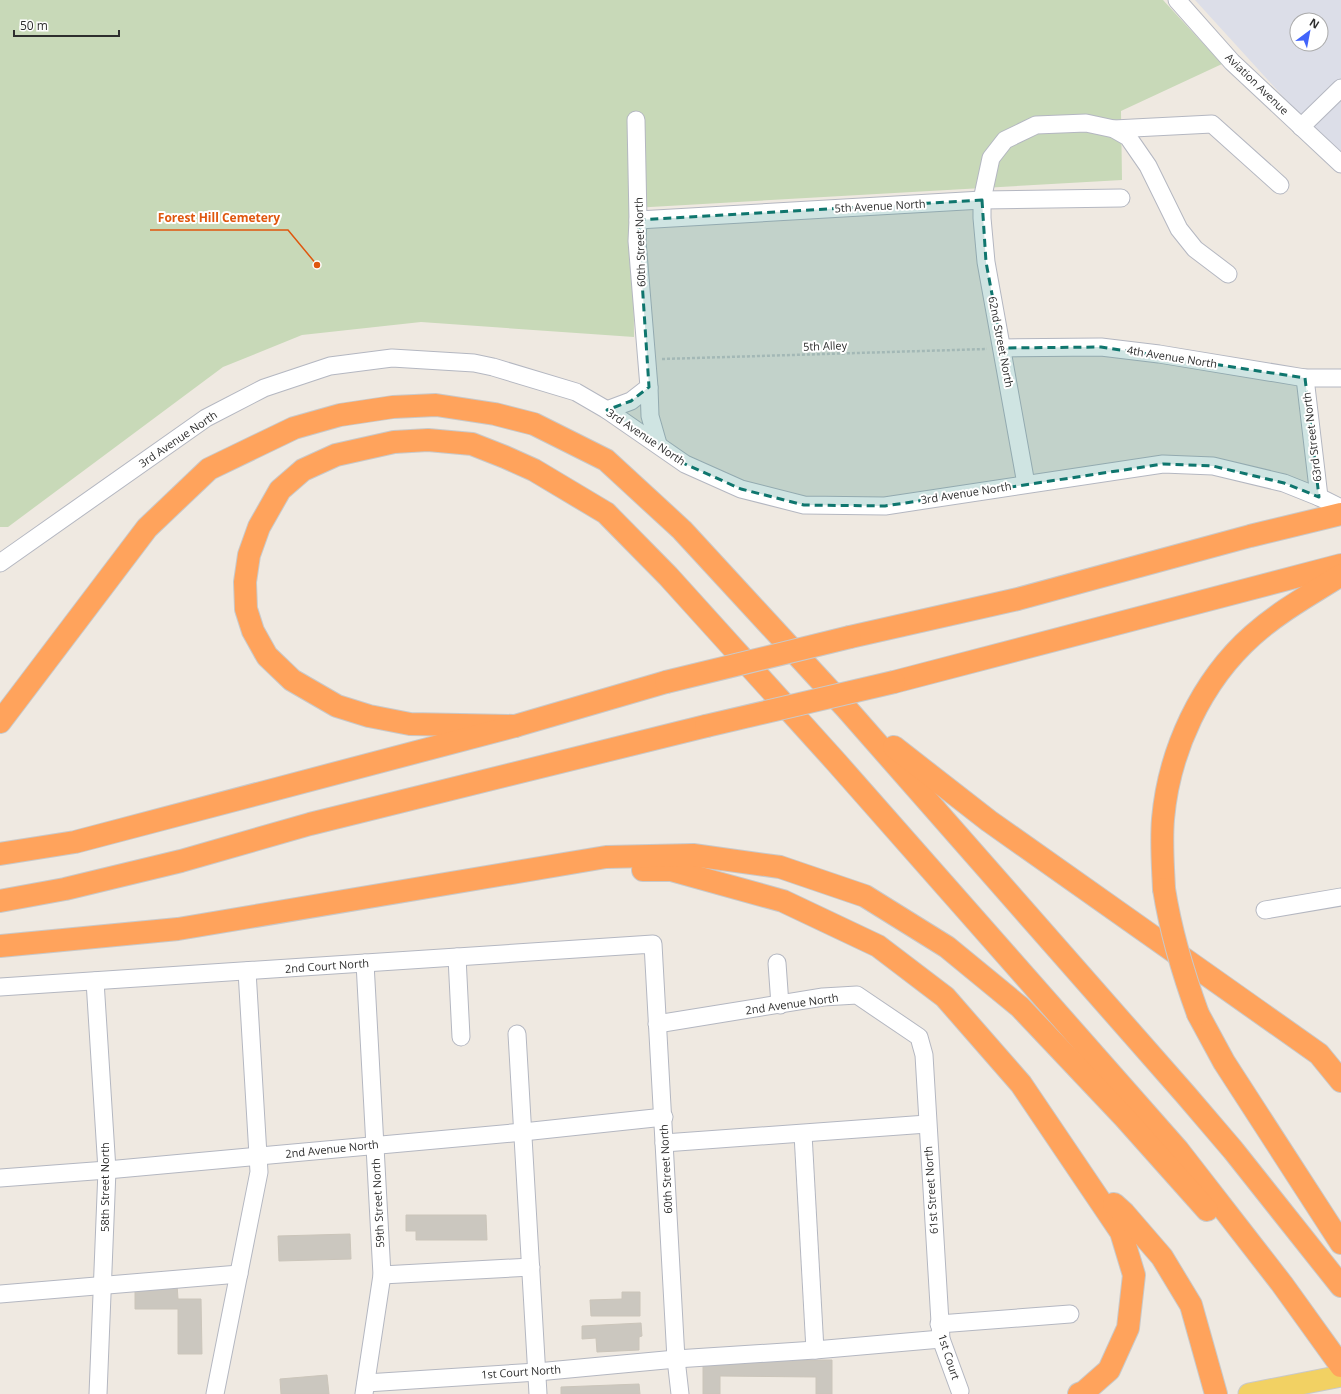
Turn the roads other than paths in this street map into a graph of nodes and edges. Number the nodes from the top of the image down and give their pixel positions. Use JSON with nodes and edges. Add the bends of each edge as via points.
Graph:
{"nodes":[{"id":1,"x":1177,"y":0,"type":"edge"},
{"id":2,"x":1341,"y":88,"type":"edge"},
{"id":3,"x":636,"y":120,"type":"dead end"},
{"id":4,"x":1302,"y":127,"type":"junction"},
{"id":5,"x":1114,"y":129,"type":"junction"},
{"id":6,"x":1341,"y":164,"type":"edge"},
{"id":7,"x":1280,"y":185,"type":"dead end"},
{"id":8,"x":1122,"y":198,"type":"dead end"},
{"id":9,"x":982,"y":200,"type":"junction"},
{"id":10,"x":638,"y":220,"type":"junction"},
{"id":11,"x":1228,"y":274,"type":"dead end"},
{"id":12,"x":1002,"y":348,"type":"junction"},
{"id":13,"x":1305,"y":378,"type":"junction"},
{"id":14,"x":1341,"y":378,"type":"edge"},
{"id":15,"x":649,"y":387,"type":"junction"},
{"id":16,"x":607,"y":410,"type":"junction"},
{"id":17,"x":658,"y":444,"type":"junction"},
{"id":18,"x":1026,"y":484,"type":"junction"},
{"id":19,"x":1319,"y":497,"type":"junction"},
{"id":20,"x":1341,"y":508,"type":"edge"},
{"id":21,"x":1341,"y":514,"type":"edge"},
{"id":22,"x":0,"y":563,"type":"edge"},
{"id":23,"x":1341,"y":565,"type":"edge"},
{"id":24,"x":1341,"y":574,"type":"edge"},
{"id":25,"x":846,"y":708,"type":"junction"},
{"id":26,"x":0,"y":722,"type":"edge"},
{"id":27,"x":515,"y":726,"type":"junction"},
{"id":28,"x":0,"y":854,"type":"edge"},
{"id":29,"x":542,"y":868,"type":"junction"},
{"id":30,"x":1341,"y":897,"type":"edge"},
{"id":31,"x":0,"y":901,"type":"edge"},
{"id":32,"x":1265,"y":910,"type":"dead end"},
{"id":33,"x":653,"y":944,"type":"joint"},
{"id":34,"x":0,"y":946,"type":"edge"},
{"id":35,"x":457,"y":957,"type":"junction"},
{"id":36,"x":365,"y":963,"type":"junction"},
{"id":37,"x":777,"y":963,"type":"dead end"},
{"id":38,"x":247,"y":971,"type":"junction"},
{"id":39,"x":95,"y":981,"type":"junction"},
{"id":40,"x":0,"y":987,"type":"edge"},
{"id":41,"x":780,"y":1005,"type":"junction"},
{"id":42,"x":657,"y":1024,"type":"junction"},
{"id":43,"x":517,"y":1034,"type":"dead end"},
{"id":44,"x":461,"y":1037,"type":"dead end"},
{"id":45,"x":924,"y":1056,"type":"joint"},
{"id":46,"x":1341,"y":1081,"type":"edge"},
{"id":47,"x":664,"y":1117,"type":"junction"},
{"id":48,"x":927,"y":1124,"type":"junction"},
{"id":49,"x":522,"y":1132,"type":"junction"},
{"id":50,"x":803,"y":1134,"type":"junction"},
{"id":51,"x":664,"y":1143,"type":"junction"},
{"id":52,"x":375,"y":1145,"type":"junction"},
{"id":53,"x":259,"y":1157,"type":"junction"},
{"id":54,"x":107,"y":1170,"type":"junction"},
{"id":55,"x":0,"y":1178,"type":"edge"},
{"id":56,"x":1087,"y":1180,"type":"junction"},
{"id":57,"x":1341,"y":1243,"type":"edge"},
{"id":58,"x":531,"y":1267,"type":"junction"},
{"id":59,"x":239,"y":1274,"type":"junction"},
{"id":60,"x":382,"y":1275,"type":"junction"},
{"id":61,"x":104,"y":1285,"type":"junction"},
{"id":62,"x":1279,"y":1286,"type":"junction"},
{"id":63,"x":1341,"y":1286,"type":"edge"},
{"id":64,"x":0,"y":1294,"type":"edge"},
{"id":65,"x":1070,"y":1314,"type":"dead end"},
{"id":66,"x":940,"y":1332,"type":"junction"},
{"id":67,"x":815,"y":1350,"type":"junction"},
{"id":68,"x":676,"y":1359,"type":"junction"},
{"id":69,"x":1341,"y":1366,"type":"edge"},
{"id":70,"x":537,"y":1372,"type":"junction"},
{"id":71,"x":1341,"y":1376,"type":"edge"},
{"id":72,"x":365,"y":1388,"type":"edge"},
{"id":73,"x":960,"y":1391,"type":"dead end"},
{"id":74,"x":98,"y":1394,"type":"edge"},
{"id":75,"x":215,"y":1394,"type":"edge"},
{"id":76,"x":538,"y":1394,"type":"edge"},
{"id":77,"x":680,"y":1394,"type":"edge"},
{"id":78,"x":1079,"y":1394,"type":"edge"},
{"id":79,"x":1216,"y":1394,"type":"edge"},
{"id":80,"x":1249,"y":1394,"type":"edge"}],
"edges":[{"from":1,"to":4,"type":"street","name":"Aviation Avenue","via":[[1232,62]]},
{"from":2,"to":4,"type":"street"},
{"from":3,"to":10,"type":"street","name":"60th Street North"},
{"from":4,"to":6,"type":"street","name":"Aviation Avenue"},
{"from":5,"to":7,"type":"street","via":[[1212,124]]},
{"from":5,"to":9,"type":"street","name":"62nd Street North","via":[[1086,123],[1036,125],[1005,140],[991,158]]},
{"from":5,"to":11,"type":"street","via":[[1128,137],[1148,166],[1178,229],[1195,249]]},
{"from":8,"to":9,"type":"street","name":"5th Avenue North"},
{"from":9,"to":10,"type":"street","name":"5th Avenue North"},
{"from":9,"to":12,"type":"street","name":"62nd Street North","via":[[986,262]]},
{"from":10,"to":15,"type":"street","name":"60th Street North","via":[[637,241]]},
{"from":12,"to":13,"type":"street","name":"4th Avenue North","via":[[1101,347]]},
{"from":12,"to":18,"type":"street","name":"62nd Street North"},
{"from":13,"to":14,"type":"street","name":"4th Avenue North"},
{"from":13,"to":19,"type":"street","name":"63rd Street North"},
{"from":15,"to":16,"type":"street","via":[[631,401]]},
{"from":15,"to":17,"type":"street","name":"60th Street North","via":[[650,416]]},
{"from":16,"to":17,"type":"street","name":"3rd Avenue North"},
{"from":16,"to":22,"type":"street","name":"3rd Avenue North","via":[[576,392],[474,363],[392,358],[330,366],[264,388],[206,418]]},
{"from":17,"to":18,"type":"street","name":"3rd Avenue North","via":[[685,464],[741,489],[804,505],[885,506]]},
{"from":18,"to":19,"type":"street","name":"3rd Avenue North","via":[[1163,464],[1213,466],[1284,483]]},
{"from":19,"to":20,"type":"street","name":"3rd Avenue North"},
{"from":21,"to":27,"type":"highway","bridge":true,"via":[[1018,599],[850,636],[666,682]]},
{"from":23,"to":31,"type":"highway","bridge":true,"via":[[894,682],[318,822],[181,861],[65,889]]},
{"from":24,"to":57,"type":"highway","bridge":true,"via":[[1271,621],[1240,647],[1208,688],[1175,759],[1164,804],[1162,837],[1164,889],[1168,912],[1179,960],[1198,1014],[1224,1062]]},
{"from":25,"to":26,"type":"highway","via":[[682,530],[606,460],[534,424],[495,414],[436,405],[393,407],[340,415],[294,428],[209,469],[147,528]]},
{"from":25,"to":46,"type":"highway","via":[[989,821],[1319,1054]]},
{"from":25,"to":63,"type":"highway","via":[[1186,1095]]},
{"from":27,"to":28,"type":"highway","via":[[75,842]]},
{"from":27,"to":62,"type":"highway","via":[[410,724],[369,716],[337,706],[292,680],[267,656],[253,631],[246,609],[245,582],[248,555],[259,527],[280,490],[303,470],[336,455],[394,442],[428,440],[472,444],[505,457],[572,491],[606,513],[668,576],[837,763],[1172,1144]]},
{"from":29,"to":34,"type":"highway","via":[[178,928]]},
{"from":29,"to":56,"type":"highway","via":[[671,870],[783,901],[878,946],[945,997],[1021,1084]]},
{"from":29,"to":62,"type":"highway","via":[[606,857],[693,855],[780,867],[865,896],[947,947],[1020,1007]]},
{"from":30,"to":32,"type":"street"},
{"from":33,"to":35,"type":"street","name":"2nd Court North"},
{"from":33,"to":42,"type":"street","name":"60th Street North"},
{"from":35,"to":36,"type":"street","name":"2nd Court North"},
{"from":35,"to":44,"type":"street"},
{"from":36,"to":38,"type":"street","name":"2nd Court North"},
{"from":36,"to":52,"type":"street","name":"59th Street North"},
{"from":37,"to":41,"type":"street"},
{"from":38,"to":39,"type":"street","name":"2nd Court North"},
{"from":38,"to":53,"type":"street"},
{"from":39,"to":40,"type":"street","name":"2nd Court North"},
{"from":39,"to":54,"type":"street","name":"58th Street North"},
{"from":41,"to":42,"type":"street","name":"2nd Avenue North"},
{"from":41,"to":45,"type":"street","name":"2nd Avenue North","via":[[823,997],[857,995],[919,1037]]},
{"from":42,"to":47,"type":"street","name":"60th Street North"},
{"from":43,"to":49,"type":"street"},
{"from":45,"to":48,"type":"street","name":"61st Street North"},
{"from":47,"to":49,"type":"street","name":"2nd Avenue North"},
{"from":47,"to":51,"type":"street","name":"60th Street North"},
{"from":48,"to":50,"type":"street"},
{"from":48,"to":66,"type":"street","name":"61st Street North"},
{"from":49,"to":52,"type":"street","name":"2nd Avenue North"},
{"from":49,"to":58,"type":"street"},
{"from":50,"to":51,"type":"street"},
{"from":50,"to":67,"type":"street"},
{"from":51,"to":68,"type":"street","name":"60th Street North"},
{"from":52,"to":53,"type":"street","name":"2nd Avenue North"},
{"from":52,"to":60,"type":"street","name":"59th Street North"},
{"from":53,"to":54,"type":"street","name":"2nd Avenue North"},
{"from":53,"to":59,"type":"street","via":[[259,1172]]},
{"from":54,"to":55,"type":"street","name":"2nd Avenue North"},
{"from":54,"to":61,"type":"street","name":"58th Street North"},
{"from":56,"to":78,"type":"highway","via":[[1121,1232],[1134,1275],[1128,1328],[1109,1370]]},
{"from":56,"to":79,"type":"highway","via":[[1124,1213],[1162,1257],[1191,1305]]},
{"from":58,"to":60,"type":"street"},
{"from":58,"to":70,"type":"street"},
{"from":59,"to":61,"type":"street"},
{"from":59,"to":75,"type":"street"},
{"from":60,"to":72,"type":"street","name":"59th Street North"},
{"from":61,"to":64,"type":"street"},
{"from":61,"to":74,"type":"street","name":"58th Street North"},
{"from":62,"to":69,"type":"highway"},
{"from":65,"to":66,"type":"street","name":"1st Court North"},
{"from":66,"to":67,"type":"street","name":"1st Court North"},
{"from":66,"to":73,"type":"street","name":"1st Court"},
{"from":67,"to":68,"type":"street","name":"1st Court North"},
{"from":68,"to":70,"type":"street","name":"1st Court North"},
{"from":68,"to":77,"type":"street","name":"60th Street North"},
{"from":70,"to":72,"type":"street","name":"1st Court North"},
{"from":70,"to":76,"type":"street"},
{"from":71,"to":80,"type":"main road"}]}
